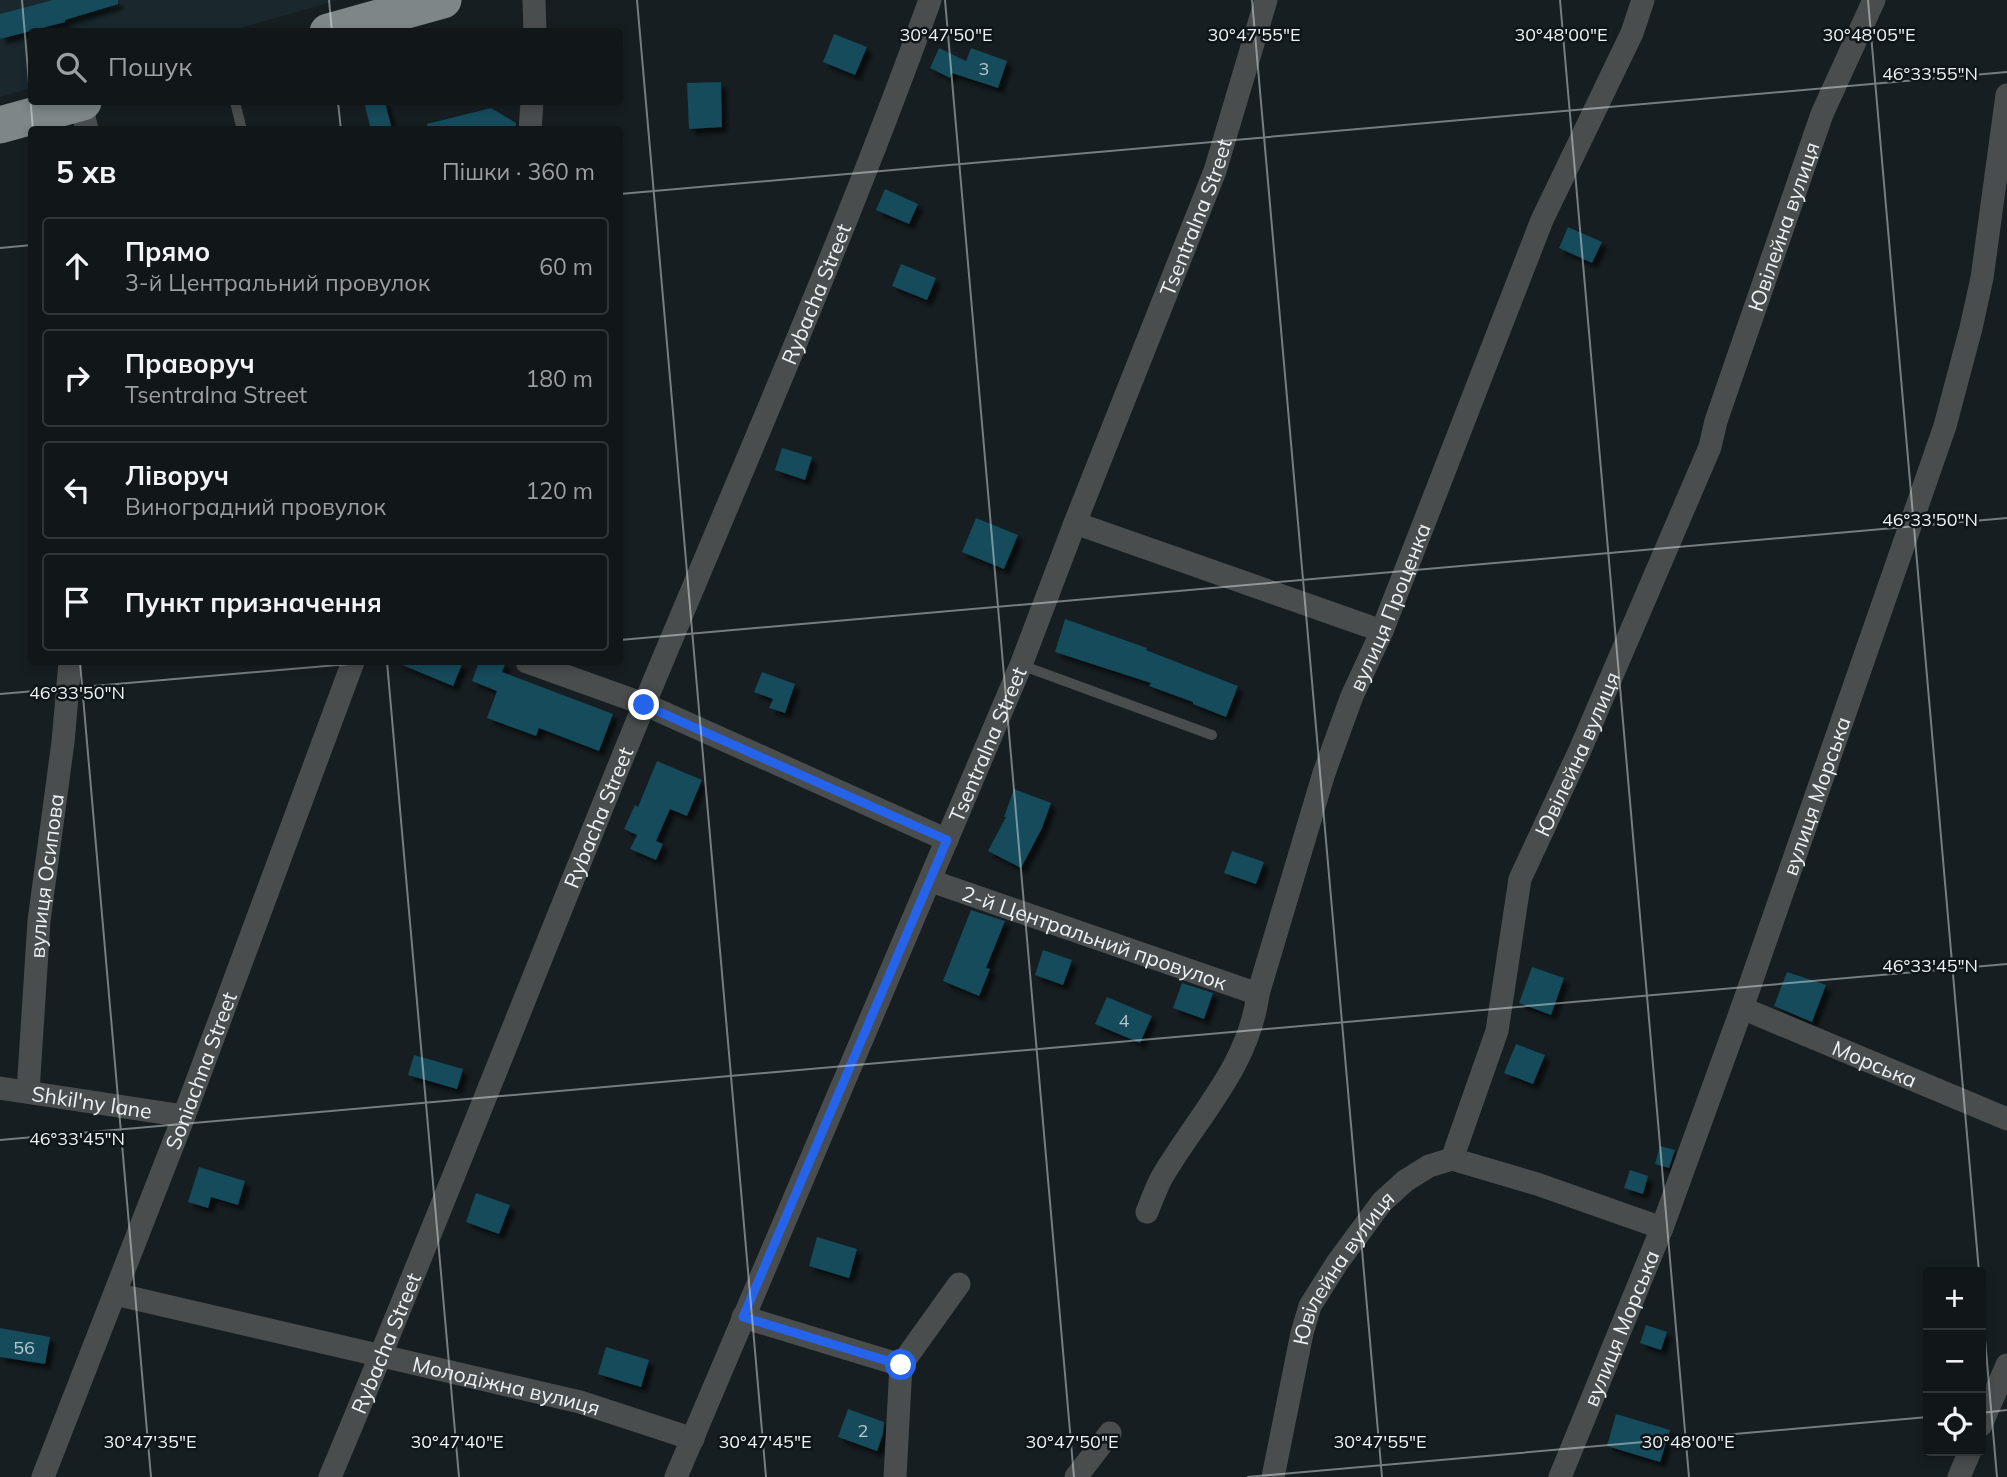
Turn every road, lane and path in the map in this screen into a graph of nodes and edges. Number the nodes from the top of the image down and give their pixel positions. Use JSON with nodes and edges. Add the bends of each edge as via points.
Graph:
{"nodes":[{"id":1,"x":443,"y":0,"type":"edge"},
{"id":2,"x":534,"y":0,"type":"edge"},
{"id":3,"x":930,"y":0,"type":"edge"},
{"id":4,"x":1266,"y":0,"type":"edge"},
{"id":5,"x":1643,"y":0,"type":"edge"},
{"id":6,"x":1874,"y":0,"type":"edge"},
{"id":7,"x":342,"y":28,"type":"edge"},
{"id":8,"x":535,"y":28,"type":"edge"},
{"id":9,"x":2007,"y":95,"type":"edge"},
{"id":10,"x":71,"y":105,"type":"edge"},
{"id":11,"x":83,"y":105,"type":"edge"},
{"id":12,"x":236,"y":105,"type":"edge"},
{"id":13,"x":532,"y":105,"type":"edge"},
{"id":14,"x":0,"y":125,"type":"edge"},
{"id":15,"x":86,"y":126,"type":"edge"},
{"id":16,"x":241,"y":126,"type":"edge"},
{"id":17,"x":530,"y":126,"type":"edge"},
{"id":18,"x":2001,"y":194,"type":"edge"},
{"id":19,"x":1075,"y":523,"type":"junction"},
{"id":20,"x":1382,"y":631,"type":"junction"},
{"id":21,"x":70,"y":665,"type":"edge"},
{"id":22,"x":352,"y":665,"type":"edge"},
{"id":23,"x":535,"y":665,"type":"edge"},
{"id":24,"x":1021,"y":665,"type":"junction"},
{"id":25,"x":644,"y":705,"type":"junction"},
{"id":26,"x":1212,"y":735,"type":"dead end"},
{"id":27,"x":947,"y":840,"type":"junction"},
{"id":28,"x":931,"y":881,"type":"junction"},
{"id":29,"x":1258,"y":994,"type":"junction"},
{"id":30,"x":1742,"y":1008,"type":"junction"},
{"id":31,"x":0,"y":1088,"type":"edge"},
{"id":32,"x":28,"y":1092,"type":"junction"},
{"id":33,"x":184,"y":1116,"type":"junction"},
{"id":34,"x":2007,"y":1119,"type":"edge"},
{"id":35,"x":1452,"y":1158,"type":"junction"},
{"id":36,"x":1147,"y":1212,"type":"dead end"},
{"id":37,"x":1662,"y":1228,"type":"junction"},
{"id":38,"x":959,"y":1284,"type":"dead end"},
{"id":39,"x":115,"y":1294,"type":"junction"},
{"id":40,"x":743,"y":1317,"type":"junction"},
{"id":41,"x":381,"y":1356,"type":"junction"},
{"id":42,"x":2007,"y":1364,"type":"edge"},
{"id":43,"x":901,"y":1365,"type":"junction"},
{"id":44,"x":1986,"y":1413,"type":"edge"},
{"id":45,"x":1110,"y":1433,"type":"dead end"},
{"id":46,"x":693,"y":1439,"type":"junction"},
{"id":47,"x":1968,"y":1456,"type":"edge"},
{"id":48,"x":43,"y":1477,"type":"edge"},
{"id":49,"x":330,"y":1477,"type":"edge"},
{"id":50,"x":676,"y":1477,"type":"edge"},
{"id":51,"x":895,"y":1477,"type":"edge"},
{"id":52,"x":1076,"y":1477,"type":"edge"},
{"id":53,"x":1273,"y":1477,"type":"edge"},
{"id":54,"x":1560,"y":1477,"type":"edge"},
{"id":55,"x":1959,"y":1477,"type":"edge"}],
"edges":[{"from":1,"to":7,"type":"highway"},
{"from":2,"to":8,"type":"street"},
{"from":3,"to":25,"type":"street","name":"Rybacha Street","via":[[885,124]]},
{"from":4,"to":19,"type":"street","name":"Tsentralna Street","via":[[1216,171]]},
{"from":5,"to":20,"type":"street","name":"вулиця Проценка","via":[[1632,33],[1542,220]]},
{"from":6,"to":35,"type":"street","name":"Ювілейна вулиця","via":[[1812,140],[1710,447],[1520,879],[1497,1031]]},
{"from":9,"to":18,"type":"street","name":"вулиця Морська"},
{"from":10,"to":14,"type":"highway"},
{"from":11,"to":15,"type":"street"},
{"from":12,"to":16,"type":"lane"},
{"from":13,"to":17,"type":"street"},
{"from":18,"to":30,"type":"street","name":"вулиця Морська","via":[[1944,426]]},
{"from":19,"to":20,"type":"street"},
{"from":19,"to":24,"type":"street","name":"Tsentralna Street"},
{"from":20,"to":29,"type":"street","name":"вулиця Проценка","via":[[1324,774]]},
{"from":21,"to":32,"type":"street","name":"вулиця Осипова","via":[[39,921]]},
{"from":22,"to":33,"type":"street","name":"Soniachna Street"},
{"from":23,"to":25,"type":"street"},
{"from":24,"to":26,"type":"lane"},
{"from":24,"to":27,"type":"street","name":"Tsentralna Street"},
{"from":25,"to":27,"type":"street"},
{"from":25,"to":41,"type":"street","name":"Rybacha Street"},
{"from":27,"to":28,"type":"street","name":"Tsentralna Street"},
{"from":28,"to":29,"type":"street","name":"2-й Центральний провулок"},
{"from":28,"to":40,"type":"street","name":"Tsentralna Street"},
{"from":29,"to":36,"type":"street","name":"вулиця Проценка","via":[[1255,1016],[1232,1072],[1161,1179]]},
{"from":30,"to":34,"type":"street","name":"Морська"},
{"from":30,"to":37,"type":"street","name":"вулиця Морська"},
{"from":31,"to":32,"type":"street","name":"Shkil'ny lane"},
{"from":32,"to":33,"type":"street","name":"Shkil'ny lane"},
{"from":33,"to":39,"type":"street","name":"Soniachna Street"},
{"from":35,"to":37,"type":"street"},
{"from":35,"to":53,"type":"street","name":"Ювілейна вулиця","via":[[1405,1181],[1382,1202],[1310,1306]]},
{"from":37,"to":54,"type":"street","name":"вулиця Морська"},
{"from":38,"to":43,"type":"street"},
{"from":39,"to":41,"type":"street","name":"Молодіжна вулиця"},
{"from":39,"to":48,"type":"street","name":"Soniachna Street"},
{"from":40,"to":43,"type":"street"},
{"from":40,"to":46,"type":"street","name":"Tsentralna Street"},
{"from":41,"to":46,"type":"street","name":"Молодіжна вулиця","via":[[580,1402]]},
{"from":41,"to":49,"type":"street","name":"Rybacha Street"},
{"from":42,"to":44,"type":"street"},
{"from":43,"to":51,"type":"street"},
{"from":45,"to":52,"type":"street"},
{"from":46,"to":50,"type":"street","name":"Tsentralna Street"},
{"from":47,"to":55,"type":"street"}]}
